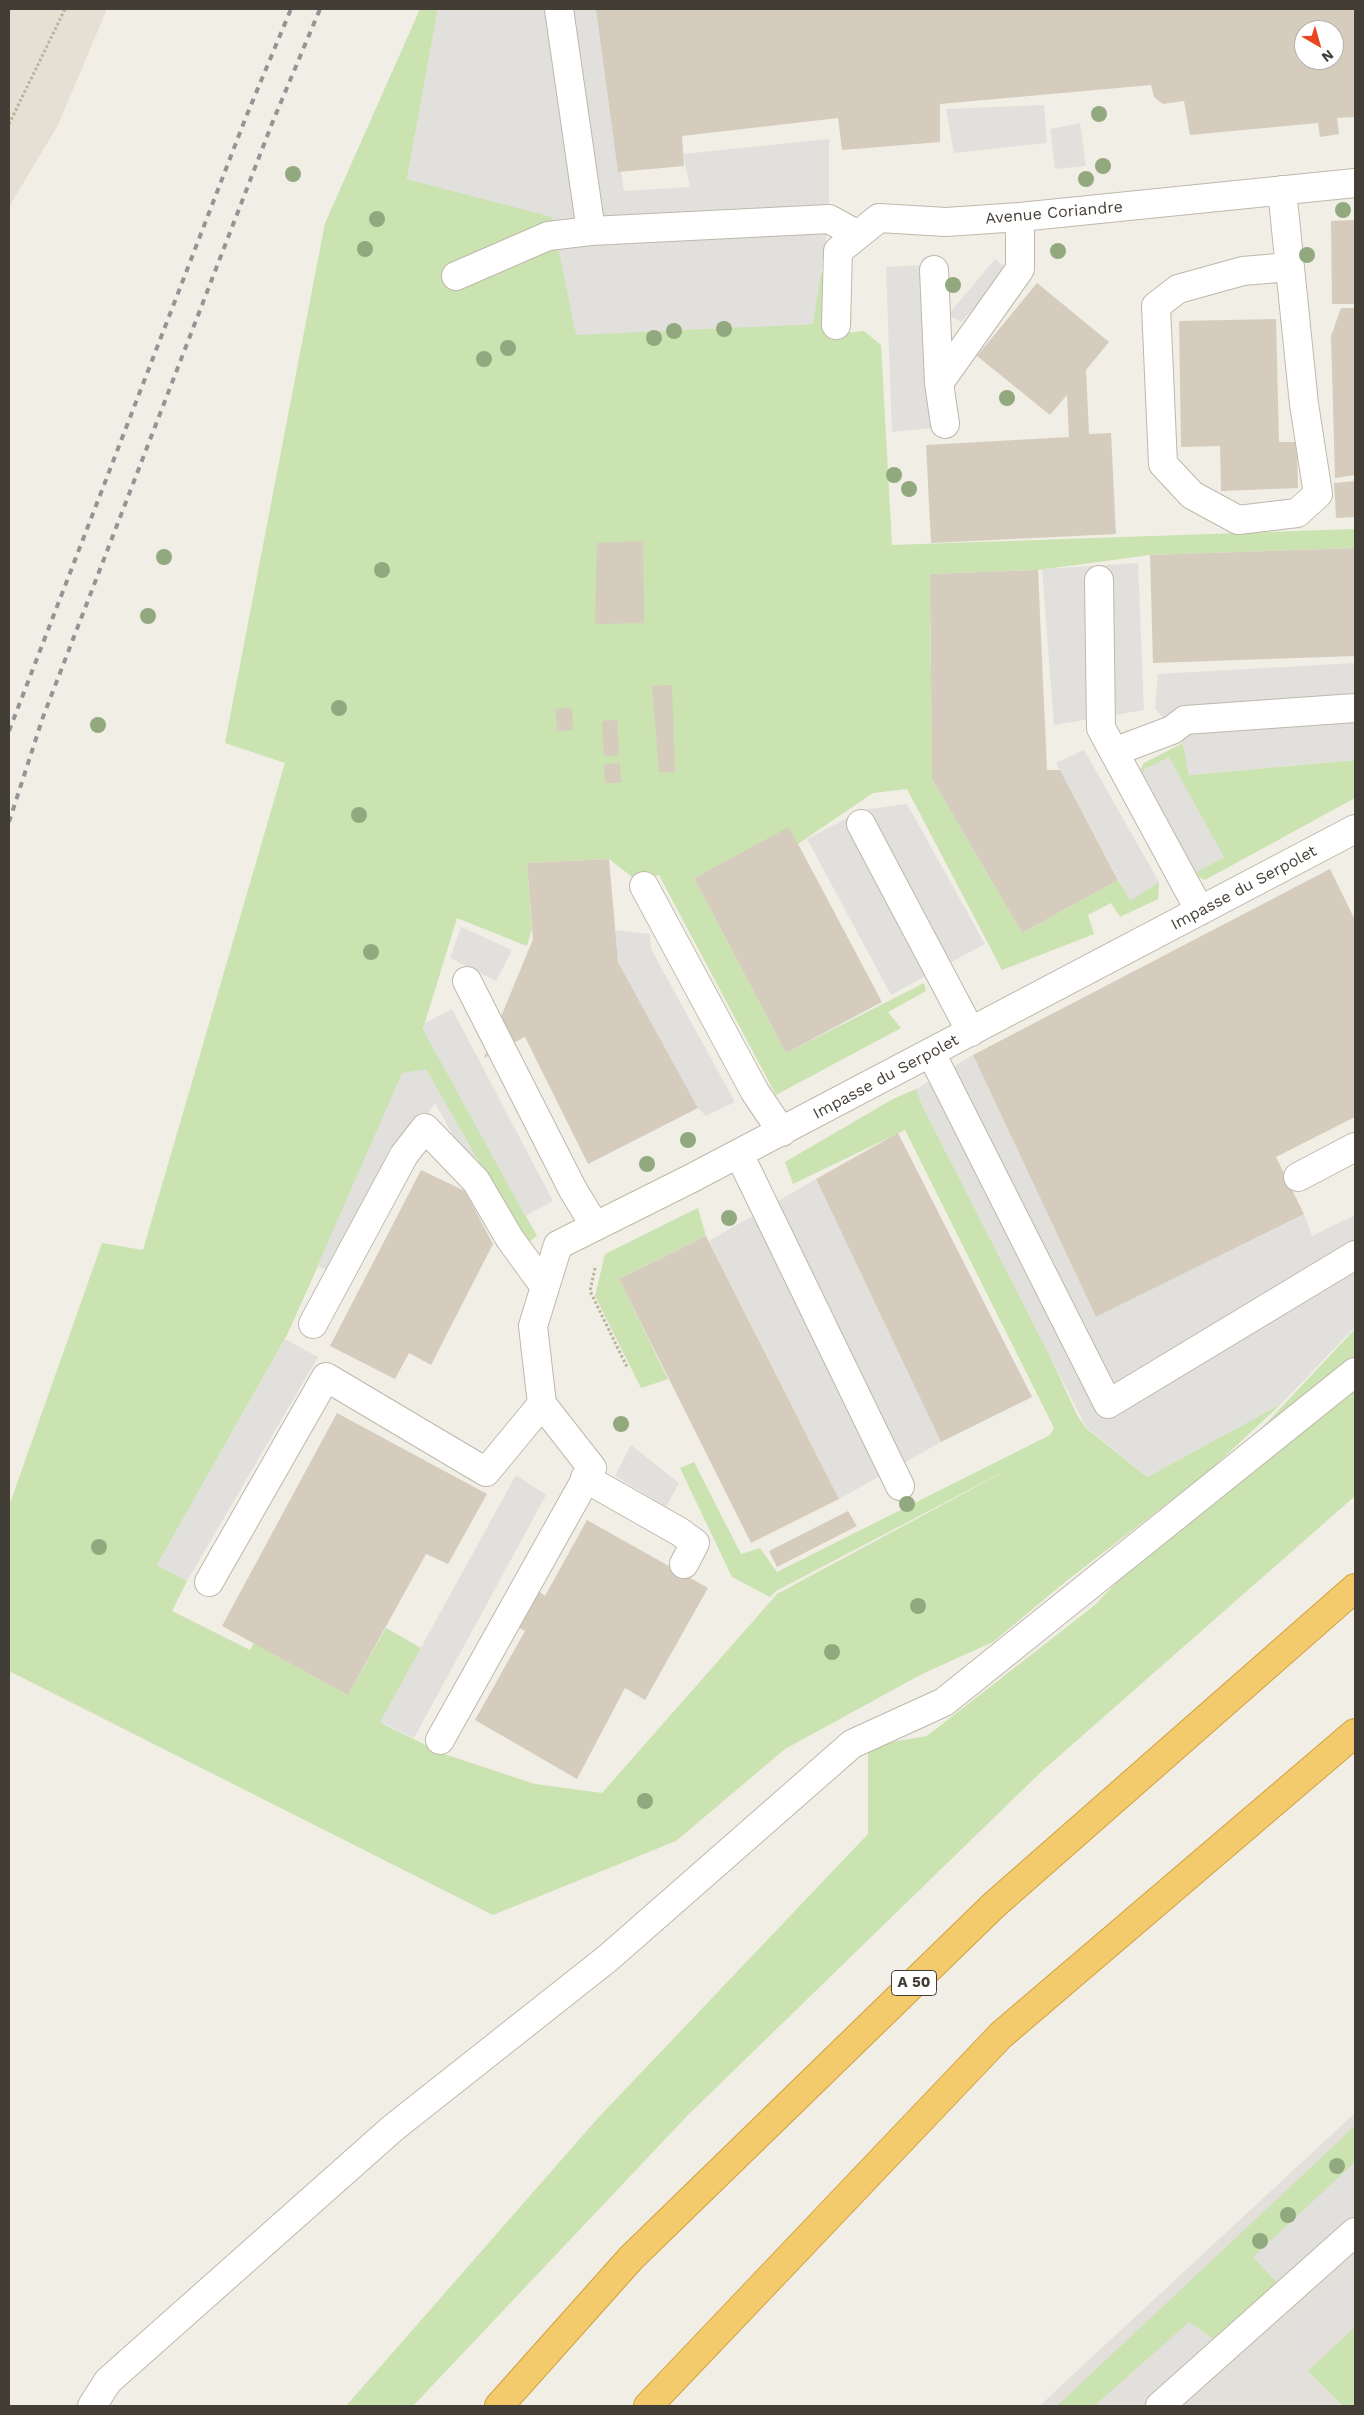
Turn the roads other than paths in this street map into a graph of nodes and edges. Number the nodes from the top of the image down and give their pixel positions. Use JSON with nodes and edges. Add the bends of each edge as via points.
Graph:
{"nodes":[{"id":1,"x":559,"y":9,"type":"edge"},
{"id":2,"x":1355,"y":182,"type":"edge"},
{"id":3,"x":1282,"y":190,"type":"junction"},
{"id":4,"x":1020,"y":217,"type":"junction"},
{"id":5,"x":591,"y":232,"type":"junction"},
{"id":6,"x":858,"y":235,"type":"junction"},
{"id":7,"x":1290,"y":267,"type":"junction"},
{"id":8,"x":934,"y":270,"type":"dead end"},
{"id":9,"x":456,"y":276,"type":"dead end"},
{"id":10,"x":836,"y":325,"type":"dead end"},
{"id":11,"x":938,"y":384,"type":"junction"},
{"id":12,"x":944,"y":424,"type":"dead end"},
{"id":13,"x":1099,"y":580,"type":"dead end"},
{"id":14,"x":1355,"y":708,"type":"edge"},
{"id":15,"x":1116,"y":751,"type":"junction"},
{"id":16,"x":861,"y":824,"type":"dead end"},
{"id":17,"x":1355,"y":829,"type":"edge"},
{"id":18,"x":644,"y":886,"type":"dead end"},
{"id":19,"x":1200,"y":911,"type":"junction"},
{"id":20,"x":467,"y":981,"type":"dead end"},
{"id":21,"x":971,"y":1032,"type":"junction"},
{"id":22,"x":931,"y":1053,"type":"junction"},
{"id":23,"x":782,"y":1132,"type":"junction"},
{"id":24,"x":1355,"y":1147,"type":"edge"},
{"id":25,"x":739,"y":1154,"type":"junction"},
{"id":26,"x":1298,"y":1177,"type":"dead end"},
{"id":27,"x":595,"y":1226,"type":"junction"},
{"id":28,"x":1355,"y":1255,"type":"edge"},
{"id":29,"x":545,"y":1287,"type":"junction"},
{"id":30,"x":313,"y":1324,"type":"dead end"},
{"id":31,"x":1355,"y":1372,"type":"edge"},
{"id":32,"x":542,"y":1404,"type":"junction"},
{"id":33,"x":585,"y":1478,"type":"junction"},
{"id":34,"x":900,"y":1486,"type":"dead end"},
{"id":35,"x":684,"y":1564,"type":"dead end"},
{"id":36,"x":209,"y":1582,"type":"dead end"},
{"id":37,"x":1355,"y":1588,"type":"edge"},
{"id":38,"x":1355,"y":1733,"type":"edge"},
{"id":39,"x":440,"y":1740,"type":"dead end"},
{"id":40,"x":1355,"y":2232,"type":"edge"},
{"id":41,"x":92,"y":2406,"type":"edge"},
{"id":42,"x":499,"y":2406,"type":"edge"},
{"id":43,"x":648,"y":2406,"type":"edge"},
{"id":44,"x":1160,"y":2406,"type":"edge"}],
"edges":[{"from":1,"to":5,"type":"street"},
{"from":2,"to":3,"type":"street","name":"Avenue Coriandre"},
{"from":3,"to":4,"type":"street","name":"Avenue Coriandre"},
{"from":3,"to":7,"type":"street"},
{"from":4,"to":6,"type":"street","name":"Avenue Coriandre","via":[[946,222],[879,218]]},
{"from":4,"to":11,"type":"street","via":[[1020,269]]},
{"from":5,"to":6,"type":"street","via":[[829,219]]},
{"from":5,"to":9,"type":"street","via":[[548,236]]},
{"from":6,"to":10,"type":"street","name":"Avenue Coriandre","via":[[838,251]]},
{"from":7,"to":7,"type":"street","via":[[1304,404],[1318,494],[1297,513],[1238,520],[1192,495],[1163,464],[1156,306],[1178,289],[1242,271]]},
{"from":8,"to":11,"type":"street"},
{"from":11,"to":12,"type":"street"},
{"from":13,"to":15,"type":"street","via":[[1101,728]]},
{"from":14,"to":15,"type":"street","via":[[1185,720],[1172,730]]},
{"from":15,"to":19,"type":"street"},
{"from":16,"to":21,"type":"street"},
{"from":17,"to":19,"type":"street","name":"Impasse du Serpolet"},
{"from":18,"to":23,"type":"street","via":[[755,1092]]},
{"from":19,"to":21,"type":"street","name":"Impasse du Serpolet"},
{"from":20,"to":27,"type":"street","via":[[573,1190]]},
{"from":21,"to":22,"type":"street","name":"Impasse du Serpolet"},
{"from":22,"to":23,"type":"street","name":"Impasse du Serpolet"},
{"from":22,"to":28,"type":"street","via":[[1108,1404]]},
{"from":23,"to":25,"type":"street","name":"Impasse du Serpolet"},
{"from":24,"to":26,"type":"street"},
{"from":25,"to":27,"type":"street","name":"Impasse du Serpolet"},
{"from":25,"to":34,"type":"street"},
{"from":27,"to":29,"type":"street","name":"Impasse du Serpolet","via":[[558,1245]]},
{"from":29,"to":30,"type":"street","via":[[510,1239],[476,1181],[425,1128],[404,1155]]},
{"from":29,"to":32,"type":"street","name":"Impasse du Serpolet","via":[[533,1326]]},
{"from":31,"to":41,"type":"street","via":[[944,1702],[852,1744],[608,1958],[393,2128],[108,2381]]},
{"from":32,"to":33,"type":"street","via":[[592,1468]]},
{"from":32,"to":36,"type":"street","via":[[486,1472],[326,1377]]},
{"from":33,"to":35,"type":"street","via":[[695,1543]]},
{"from":33,"to":39,"type":"street"},
{"from":37,"to":42,"type":"highway","number":"A 50","via":[[994,1905],[631,2258]]},
{"from":38,"to":43,"type":"highway","via":[[1001,2035]]},
{"from":40,"to":44,"type":"street"}]}
